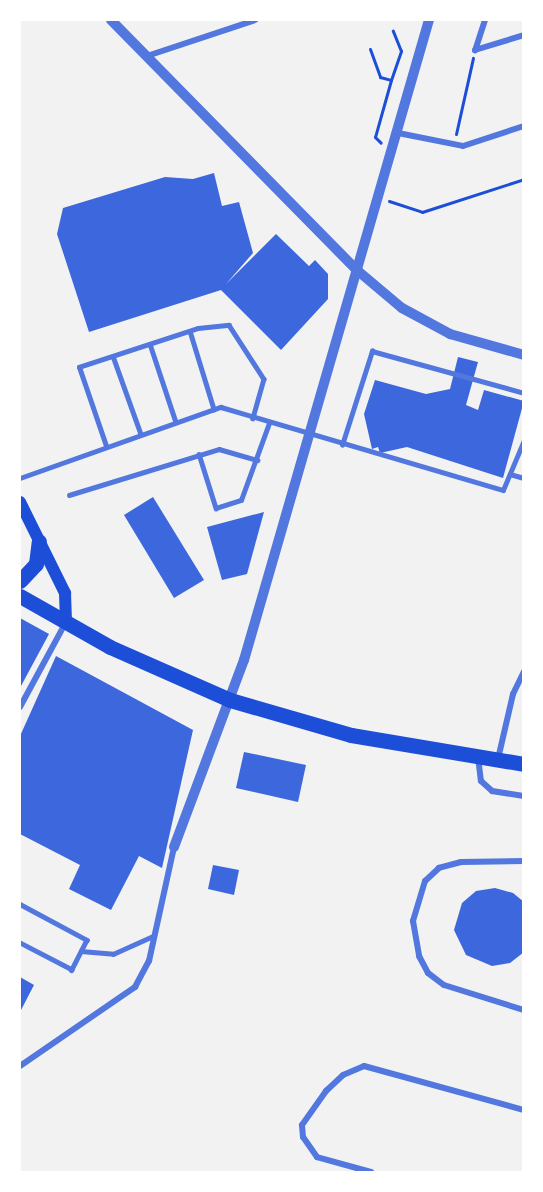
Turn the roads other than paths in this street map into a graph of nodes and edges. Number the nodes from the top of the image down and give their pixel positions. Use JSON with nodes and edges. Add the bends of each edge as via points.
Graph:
{"nodes":[{"id":1,"x":111,"y":20,"type":"edge"},
{"id":2,"x":255,"y":20,"type":"edge"},
{"id":3,"x":429,"y":20,"type":"edge"},
{"id":4,"x":485,"y":20,"type":"edge"},
{"id":5,"x":524,"y":35,"type":"edge"},
{"id":6,"x":147,"y":56,"type":"junction"},
{"id":7,"x":524,"y":126,"type":"edge"},
{"id":8,"x":398,"y":132,"type":"junction"},
{"id":9,"x":358,"y":271,"type":"junction"},
{"id":10,"x":190,"y":331,"type":"junction"},
{"id":11,"x":150,"y":344,"type":"junction"},
{"id":12,"x":524,"y":355,"type":"edge"},
{"id":13,"x":113,"y":356,"type":"junction"},
{"id":14,"x":524,"y":393,"type":"edge"},
{"id":15,"x":214,"y":409,"type":"junction"},
{"id":16,"x":253,"y":418,"type":"junction"},
{"id":17,"x":176,"y":422,"type":"junction"},
{"id":18,"x":269,"y":423,"type":"junction"},
{"id":19,"x":141,"y":434,"type":"junction"},
{"id":20,"x":308,"y":435,"type":"junction"},
{"id":21,"x":524,"y":440,"type":"edge"},
{"id":22,"x":342,"y":445,"type":"junction"},
{"id":23,"x":106,"y":446,"type":"junction"},
{"id":24,"x":199,"y":454,"type":"junction"},
{"id":25,"x":257,"y":460,"type":"junction"},
{"id":26,"x":510,"y":474,"type":"junction"},
{"id":27,"x":20,"y":478,"type":"edge"},
{"id":28,"x":524,"y":478,"type":"edge"},
{"id":29,"x":69,"y":495,"type":"dead end"},
{"id":30,"x":20,"y":502,"type":"edge"},
{"id":31,"x":39,"y":541,"type":"junction"},
{"id":32,"x":20,"y":581,"type":"edge"},
{"id":33,"x":20,"y":596,"type":"edge"},
{"id":34,"x":66,"y":621,"type":"junction"},
{"id":35,"x":524,"y":671,"type":"edge"},
{"id":36,"x":230,"y":700,"type":"junction"},
{"id":37,"x":20,"y":707,"type":"edge"},
{"id":38,"x":478,"y":757,"type":"junction"},
{"id":39,"x":498,"y":760,"type":"junction"},
{"id":40,"x":524,"y":765,"type":"edge"},
{"id":41,"x":524,"y":796,"type":"edge"},
{"id":42,"x":174,"y":847,"type":"joint"},
{"id":43,"x":524,"y":861,"type":"edge"},
{"id":44,"x":20,"y":904,"type":"edge"},
{"id":45,"x":153,"y":936,"type":"junction"},
{"id":46,"x":20,"y":943,"type":"edge"},
{"id":47,"x":81,"y":951,"type":"junction"},
{"id":48,"x":524,"y":1010,"type":"edge"},
{"id":49,"x":20,"y":1066,"type":"edge"},
{"id":50,"x":524,"y":1110,"type":"edge"},
{"id":51,"x":371,"y":1173,"type":"edge"}],
"edges":[{"from":1,"to":6,"type":"street"},
{"from":2,"to":6,"type":"street"},
{"from":3,"to":8,"type":"street"},
{"from":4,"to":5,"type":"street","via":[[475,50]]},
{"from":6,"to":9,"type":"street"},
{"from":7,"to":8,"type":"street","via":[[463,146]]},
{"from":8,"to":9,"type":"street"},
{"from":9,"to":12,"type":"street","via":[[426,323]]},
{"from":9,"to":20,"type":"street"},
{"from":10,"to":11,"type":"lane"},
{"from":10,"to":15,"type":"lane"},
{"from":10,"to":16,"type":"lane","via":[[229,325],[264,379]]},
{"from":11,"to":13,"type":"lane"},
{"from":11,"to":17,"type":"lane"},
{"from":13,"to":19,"type":"lane"},
{"from":13,"to":23,"type":"lane","via":[[79,367]]},
{"from":14,"to":22,"type":"lane","via":[[372,351]]},
{"from":15,"to":16,"type":"lane","via":[[221,407]]},
{"from":15,"to":17,"type":"lane"},
{"from":16,"to":18,"type":"lane"},
{"from":17,"to":19,"type":"lane"},
{"from":18,"to":20,"type":"lane"},
{"from":18,"to":25,"type":"lane"},
{"from":19,"to":23,"type":"lane"},
{"from":20,"to":22,"type":"lane"},
{"from":20,"to":36,"type":"street"},
{"from":21,"to":26,"type":"lane"},
{"from":22,"to":26,"type":"lane","via":[[503,490]]},
{"from":23,"to":27,"type":"lane"},
{"from":24,"to":25,"type":"lane","via":[[219,449]]},
{"from":24,"to":25,"type":"lane","via":[[216,508],[241,500]]},
{"from":24,"to":29,"type":"lane"},
{"from":26,"to":28,"type":"lane"},
{"from":30,"to":31,"type":"main road"},
{"from":31,"to":32,"type":"highway","via":[[36,564]]},
{"from":31,"to":34,"type":"main road","via":[[65,593]]},
{"from":33,"to":34,"type":"highway"},
{"from":34,"to":36,"type":"highway","via":[[137,660]]},
{"from":34,"to":37,"type":"street"},
{"from":35,"to":39,"type":"street","via":[[513,694]]},
{"from":36,"to":38,"type":"highway","via":[[351,735]]},
{"from":36,"to":42,"type":"street"},
{"from":38,"to":39,"type":"highway"},
{"from":38,"to":41,"type":"street","via":[[481,781],[492,791]]},
{"from":39,"to":40,"type":"highway"},
{"from":42,"to":45,"type":"street"},
{"from":43,"to":48,"type":"street","via":[[461,862],[439,868],[425,881],[412,921],[419,956],[428,972],[444,985]]},
{"from":44,"to":47,"type":"lane","via":[[87,939]]},
{"from":45,"to":47,"type":"lane","via":[[113,954]]},
{"from":45,"to":49,"type":"street","via":[[149,961],[135,987]]},
{"from":46,"to":47,"type":"lane","via":[[72,970]]},
{"from":50,"to":51,"type":"street","via":[[364,1066],[343,1075],[326,1091],[302,1125],[303,1137],[317,1157]]}]}
